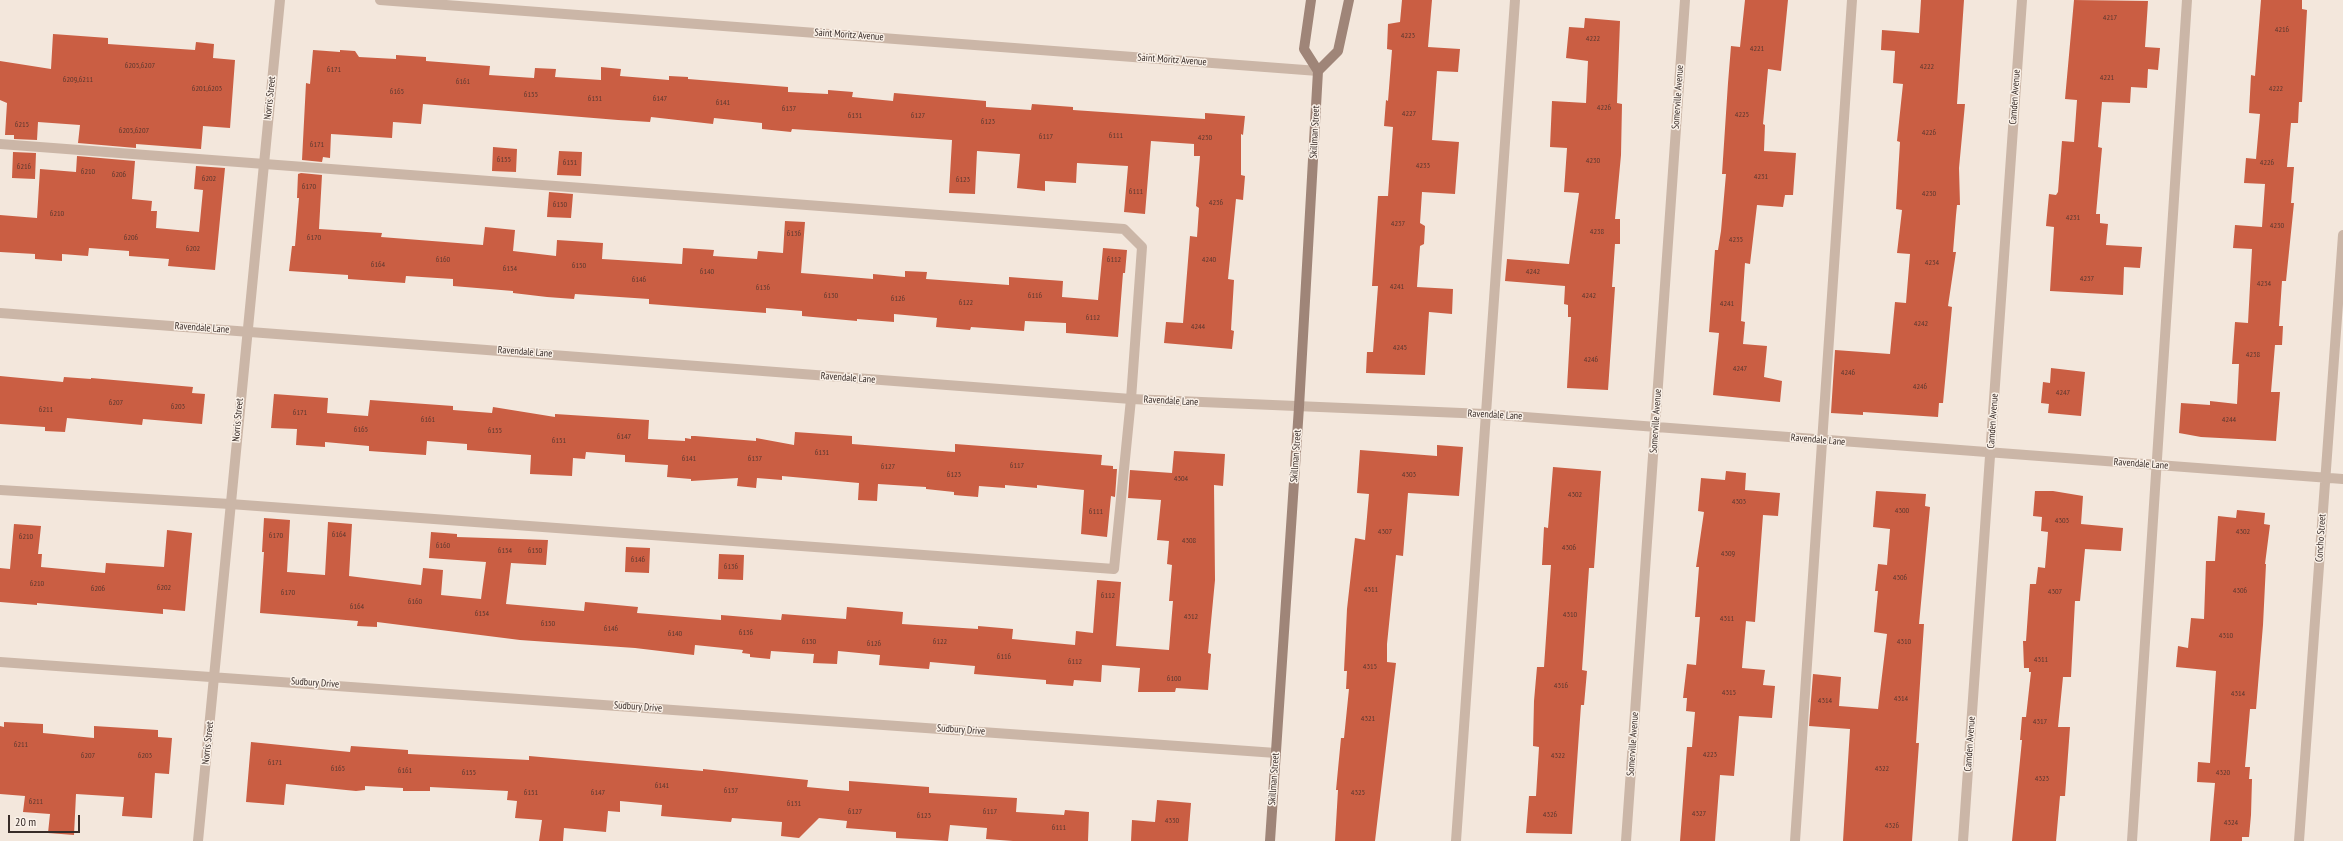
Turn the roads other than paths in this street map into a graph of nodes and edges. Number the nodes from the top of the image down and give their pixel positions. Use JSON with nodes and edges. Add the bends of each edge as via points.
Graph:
{"nodes":[{"id":1,"x":280,"y":0,"type":"edge"},
{"id":2,"x":380,"y":0,"type":"edge"},
{"id":3,"x":1311,"y":0,"type":"edge"},
{"id":4,"x":1349,"y":0,"type":"edge"},
{"id":5,"x":1514,"y":0,"type":"edge"},
{"id":6,"x":1685,"y":0,"type":"edge"},
{"id":7,"x":1852,"y":0,"type":"edge"},
{"id":8,"x":2022,"y":0,"type":"edge"},
{"id":9,"x":2187,"y":0,"type":"edge"},
{"id":10,"x":1318,"y":71,"type":"junction"},
{"id":11,"x":0,"y":144,"type":"edge"},
{"id":12,"x":263,"y":164,"type":"junction"},
{"id":13,"x":2343,"y":235,"type":"edge"},
{"id":14,"x":0,"y":313,"type":"edge"},
{"id":15,"x":246,"y":331,"type":"junction"},
{"id":16,"x":1131,"y":400,"type":"junction"},
{"id":17,"x":1299,"y":407,"type":"junction"},
{"id":18,"x":1485,"y":414,"type":"junction"},
{"id":19,"x":1656,"y":427,"type":"junction"},
{"id":20,"x":1823,"y":440,"type":"junction"},
{"id":21,"x":1991,"y":453,"type":"junction"},
{"id":22,"x":2158,"y":465,"type":"junction"},
{"id":23,"x":2325,"y":478,"type":"junction"},
{"id":24,"x":2343,"y":479,"type":"edge"},
{"id":25,"x":0,"y":490,"type":"edge"},
{"id":26,"x":230,"y":504,"type":"junction"},
{"id":27,"x":0,"y":662,"type":"edge"},
{"id":28,"x":215,"y":676,"type":"junction"},
{"id":29,"x":1276,"y":753,"type":"junction"},
{"id":30,"x":198,"y":841,"type":"edge"},
{"id":31,"x":1270,"y":841,"type":"edge"},
{"id":32,"x":1456,"y":841,"type":"edge"},
{"id":33,"x":1626,"y":841,"type":"edge"},
{"id":34,"x":1795,"y":841,"type":"edge"},
{"id":35,"x":1963,"y":841,"type":"edge"},
{"id":36,"x":2132,"y":841,"type":"edge"},
{"id":37,"x":2299,"y":841,"type":"edge"}],
"edges":[{"from":1,"to":12,"type":"street","name":"Norris Street"},
{"from":2,"to":10,"type":"street","name":"Saint Moritz Avenue"},
{"from":3,"to":10,"type":"main road","via":[[1304,49]]},
{"from":4,"to":10,"type":"main road","via":[[1338,50]]},
{"from":5,"to":18,"type":"street"},
{"from":6,"to":19,"type":"street","name":"Somerville Avenue"},
{"from":7,"to":20,"type":"street"},
{"from":8,"to":21,"type":"street","name":"Camden Avenue"},
{"from":9,"to":22,"type":"street"},
{"from":10,"to":17,"type":"main road","name":"Skillman Street"},
{"from":11,"to":12,"type":"street"},
{"from":12,"to":15,"type":"street","name":"Norris Street"},
{"from":12,"to":16,"type":"street","via":[[1124,229],[1142,247]]},
{"from":13,"to":23,"type":"street","name":"Concho Street"},
{"from":14,"to":15,"type":"street","name":"Ravendale Lane"},
{"from":15,"to":16,"type":"street","name":"Ravendale Lane"},
{"from":15,"to":26,"type":"street","name":"Norris Street"},
{"from":16,"to":17,"type":"street","name":"Ravendale Lane"},
{"from":16,"to":26,"type":"street","via":[[1114,569]]},
{"from":17,"to":18,"type":"street","name":"Ravendale Lane"},
{"from":17,"to":29,"type":"main road","name":"Skillman Street"},
{"from":18,"to":19,"type":"street","name":"Ravendale Lane"},
{"from":18,"to":32,"type":"street"},
{"from":19,"to":20,"type":"street","name":"Ravendale Lane"},
{"from":19,"to":33,"type":"street","name":"Somerville Avenue"},
{"from":20,"to":21,"type":"street","name":"Ravendale Lane"},
{"from":20,"to":34,"type":"street"},
{"from":21,"to":22,"type":"street","name":"Ravendale Lane"},
{"from":21,"to":35,"type":"street","name":"Camden Avenue"},
{"from":22,"to":23,"type":"street","name":"Ravendale Lane"},
{"from":22,"to":36,"type":"street"},
{"from":23,"to":24,"type":"street","name":"Ravendale Lane"},
{"from":23,"to":37,"type":"street","name":"Concho Street"},
{"from":25,"to":26,"type":"street"},
{"from":26,"to":28,"type":"street","name":"Norris Street"},
{"from":27,"to":28,"type":"street","name":"Sudbury Drive"},
{"from":28,"to":29,"type":"street","name":"Sudbury Drive"},
{"from":28,"to":30,"type":"street","name":"Norris Street"},
{"from":29,"to":31,"type":"main road","name":"Skillman Street"}]}
